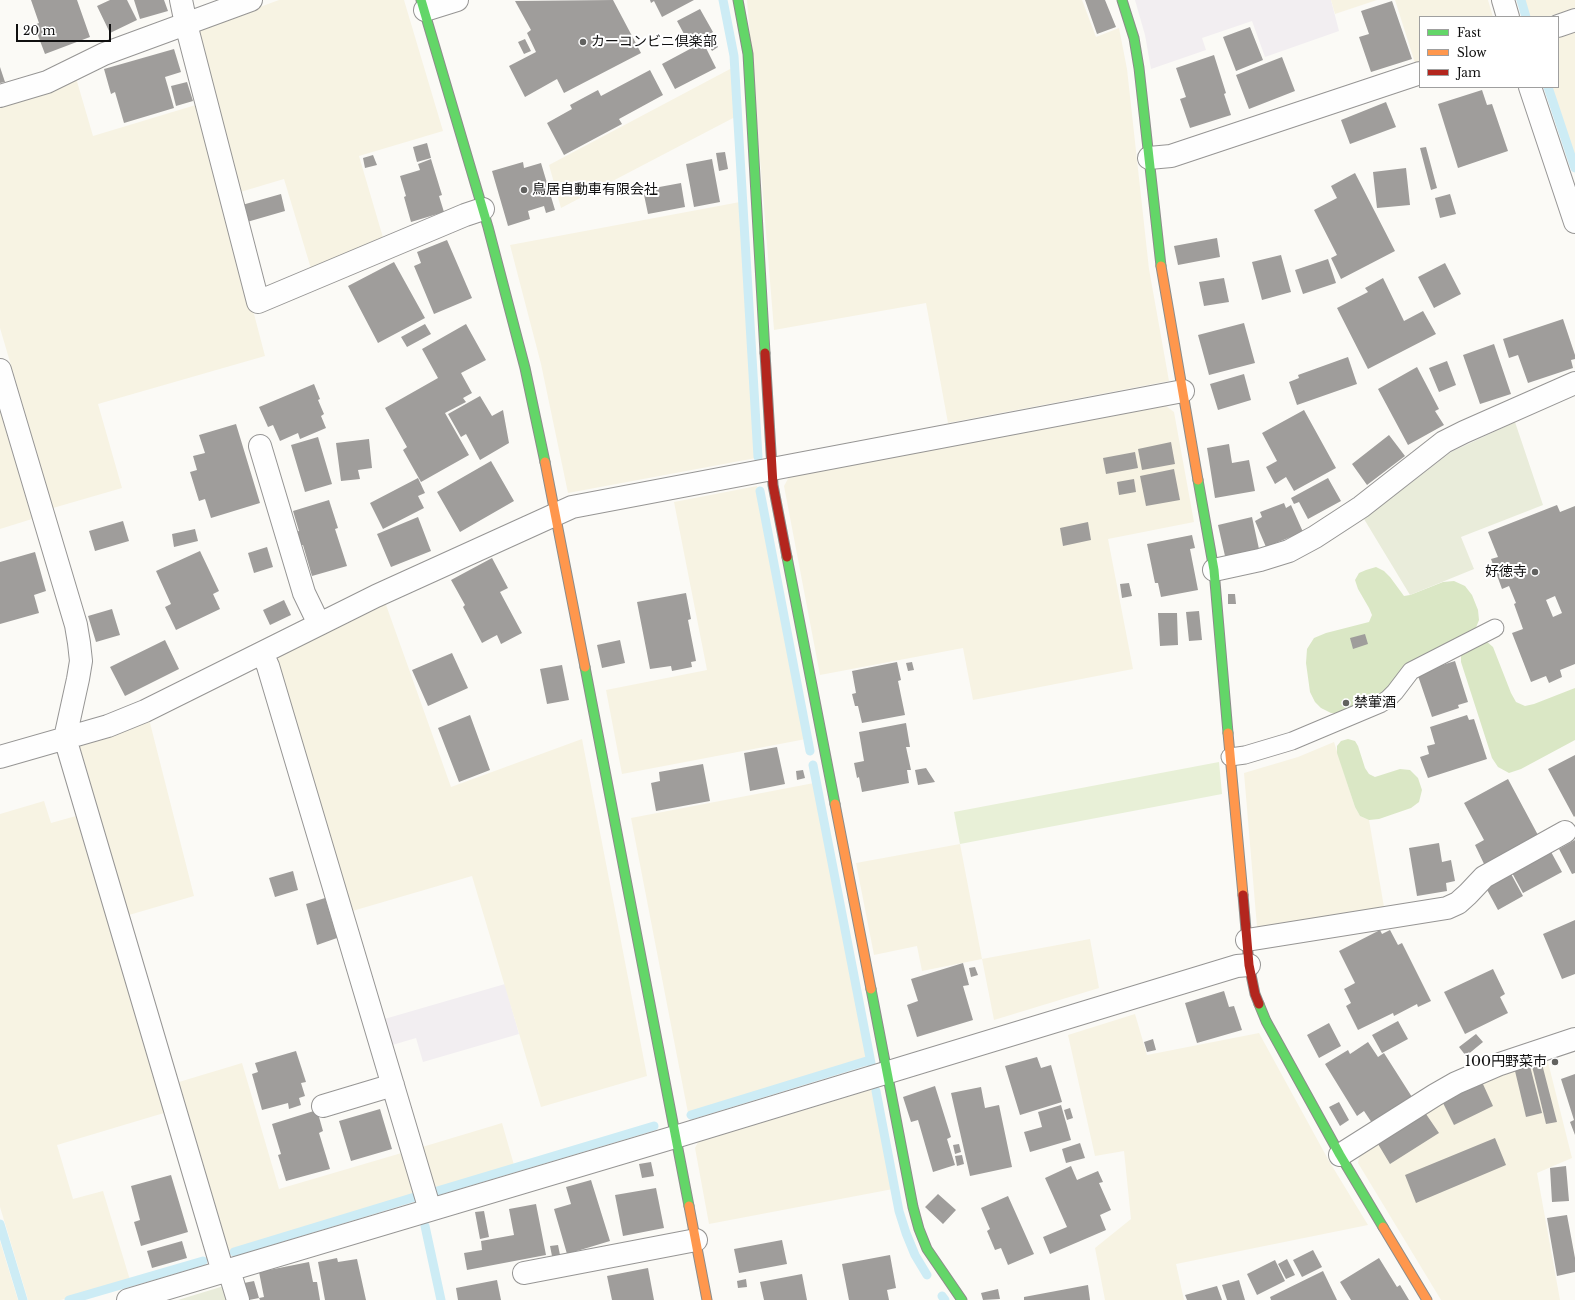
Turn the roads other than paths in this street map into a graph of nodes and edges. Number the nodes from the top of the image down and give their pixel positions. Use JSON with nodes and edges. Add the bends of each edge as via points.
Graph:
{"nodes":[{"id":1,"x":181,"y":0,"type":"edge"},
{"id":2,"x":251,"y":0,"type":"edge"},
{"id":3,"x":457,"y":0,"type":"edge"},
{"id":4,"x":738,"y":0,"type":"edge"},
{"id":5,"x":1122,"y":0,"type":"edge"},
{"id":6,"x":1503,"y":0,"type":"edge"},
{"id":7,"x":423,"y":5,"type":"edge"},
{"id":8,"x":1508,"y":16,"type":"edge"},
{"id":9,"x":1575,"y":20,"type":"edge"},
{"id":10,"x":186,"y":24,"type":"junction"},
{"id":11,"x":1559,"y":26,"type":"edge"},
{"id":12,"x":1419,"y":74,"type":"edge"},
{"id":13,"x":1530,"y":88,"type":"edge"},
{"id":14,"x":0,"y":96,"type":"edge"},
{"id":15,"x":1149,"y":158,"type":"junction"},
{"id":16,"x":483,"y":209,"type":"junction"},
{"id":17,"x":1575,"y":222,"type":"edge"},
{"id":18,"x":0,"y":370,"type":"edge"},
{"id":19,"x":1575,"y":383,"type":"edge"},
{"id":20,"x":1183,"y":391,"type":"junction"},
{"id":21,"x":260,"y":446,"type":"dead end"},
{"id":22,"x":773,"y":469,"type":"junction"},
{"id":23,"x":556,"y":514,"type":"junction"},
{"id":24,"x":1214,"y":570,"type":"junction"},
{"id":25,"x":319,"y":624,"type":"junction"},
{"id":26,"x":1495,"y":628,"type":"dead end"},
{"id":27,"x":262,"y":653,"type":"junction"},
{"id":28,"x":65,"y":738,"type":"junction"},
{"id":29,"x":0,"y":757,"type":"edge"},
{"id":30,"x":1230,"y":757,"type":"junction"},
{"id":31,"x":1565,"y":832,"type":"dead end"},
{"id":32,"x":1247,"y":940,"type":"junction"},
{"id":33,"x":1248,"y":965,"type":"junction"},
{"id":34,"x":1575,"y":1039,"type":"edge"},
{"id":35,"x":887,"y":1072,"type":"junction"},
{"id":36,"x":393,"y":1085,"type":"junction"},
{"id":37,"x":323,"y":1106,"type":"dead end"},
{"id":38,"x":675,"y":1137,"type":"junction"},
{"id":39,"x":1340,"y":1155,"type":"junction"},
{"id":40,"x":430,"y":1210,"type":"junction"},
{"id":41,"x":696,"y":1240,"type":"junction"},
{"id":42,"x":226,"y":1271,"type":"junction"},
{"id":43,"x":524,"y":1273,"type":"dead end"},
{"id":44,"x":128,"y":1300,"type":"edge"},
{"id":45,"x":238,"y":1300,"type":"edge"},
{"id":46,"x":707,"y":1300,"type":"edge"},
{"id":47,"x":962,"y":1300,"type":"edge"},
{"id":48,"x":1427,"y":1300,"type":"edge"}],
"edges":[{"from":1,"to":10,"type":"street"},
{"from":2,"to":10,"type":"street"},
{"from":3,"to":7,"type":"street"},
{"from":4,"to":22,"type":"street","via":[[748,54]]},
{"from":5,"to":15,"type":"street","via":[[1135,45]]},
{"from":6,"to":8,"type":"street"},
{"from":7,"to":16,"type":"street"},
{"from":9,"to":11,"type":"street"},
{"from":10,"to":14,"type":"street","via":[[104,54],[47,82]]},
{"from":10,"to":16,"type":"street","via":[[258,302]]},
{"from":12,"to":15,"type":"street","via":[[1171,156]]},
{"from":13,"to":17,"type":"street"},
{"from":15,"to":20,"type":"street","via":[[1161,267]]},
{"from":16,"to":23,"type":"street","via":[[525,368]]},
{"from":18,"to":28,"type":"street","via":[[76,625],[81,661]]},
{"from":19,"to":24,"type":"street","via":[[1444,442],[1361,507],[1288,551]]},
{"from":20,"to":22,"type":"street"},
{"from":20,"to":24,"type":"street"},
{"from":21,"to":25,"type":"street","via":[[304,593]]},
{"from":22,"to":23,"type":"street","via":[[572,507]]},
{"from":22,"to":35,"type":"street","via":[[773,485]]},
{"from":23,"to":25,"type":"street"},
{"from":23,"to":38,"type":"street"},
{"from":24,"to":30,"type":"street"},
{"from":25,"to":27,"type":"street"},
{"from":26,"to":30,"type":"lane","via":[[1411,671],[1388,699],[1380,704],[1292,741]]},
{"from":27,"to":28,"type":"street","via":[[127,719]]},
{"from":27,"to":36,"type":"street"},
{"from":28,"to":29,"type":"street"},
{"from":28,"to":42,"type":"street"},
{"from":30,"to":32,"type":"street"},
{"from":31,"to":32,"type":"street","via":[[1484,877],[1458,903],[1447,908]]},
{"from":32,"to":33,"type":"street"},
{"from":33,"to":35,"type":"street","via":[[1237,966]]},
{"from":33,"to":39,"type":"street","via":[[1255,994],[1266,1021]]},
{"from":34,"to":39,"type":"street","via":[[1500,1064],[1464,1080],[1435,1095]]},
{"from":35,"to":38,"type":"street"},
{"from":35,"to":47,"type":"street","via":[[919,1229],[927,1249]]},
{"from":36,"to":37,"type":"street"},
{"from":36,"to":40,"type":"street"},
{"from":38,"to":40,"type":"street"},
{"from":38,"to":41,"type":"street"},
{"from":39,"to":48,"type":"street"},
{"from":40,"to":42,"type":"street"},
{"from":41,"to":43,"type":"street"},
{"from":41,"to":46,"type":"street"},
{"from":42,"to":44,"type":"street"},
{"from":42,"to":45,"type":"street"}]}
